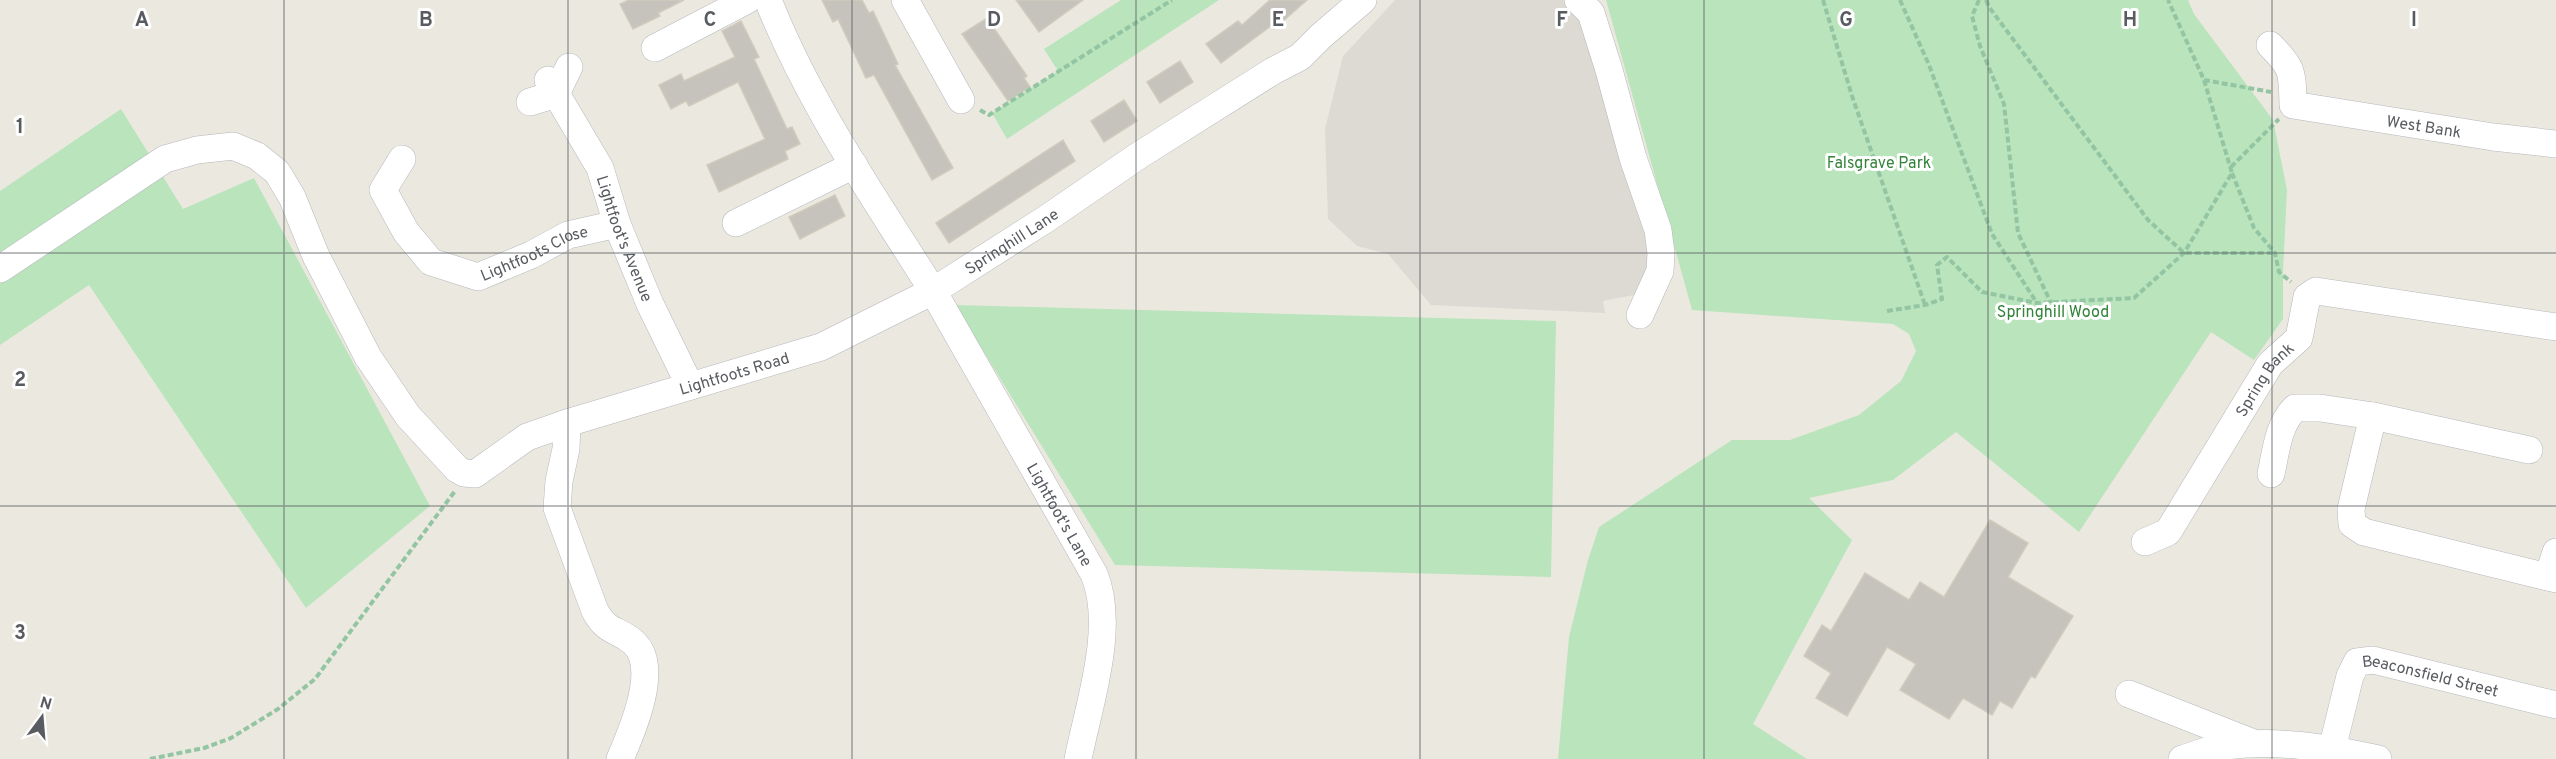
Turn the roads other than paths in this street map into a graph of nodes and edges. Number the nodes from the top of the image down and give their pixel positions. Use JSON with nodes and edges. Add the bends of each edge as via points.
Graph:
{"nodes":[{"id":1,"x":747,"y":0,"type":"edge"},
{"id":2,"x":768,"y":0,"type":"edge"},
{"id":3,"x":906,"y":0,"type":"edge"},
{"id":4,"x":1363,"y":0,"type":"edge"},
{"id":5,"x":1578,"y":0,"type":"edge"},
{"id":6,"x":2270,"y":45,"type":"dead end"},
{"id":7,"x":655,"y":48,"type":"dead end"},
{"id":8,"x":960,"y":100,"type":"road end"},
{"id":9,"x":530,"y":102,"type":"dead end"},
{"id":10,"x":2556,"y":144,"type":"edge"},
{"id":11,"x":402,"y":159,"type":"dead end"},
{"id":12,"x":854,"y":165,"type":"junction"},
{"id":13,"x":617,"y":224,"type":"junction"},
{"id":14,"x":736,"y":224,"type":"dead end"},
{"id":15,"x":0,"y":269,"type":"edge"},
{"id":16,"x":933,"y":291,"type":"junction"},
{"id":17,"x":1640,"y":315,"type":"dead end"},
{"id":18,"x":2556,"y":327,"type":"edge"},
{"id":19,"x":690,"y":386,"type":"junction"},
{"id":20,"x":2373,"y":416,"type":"junction"},
{"id":21,"x":567,"y":423,"type":"junction"},
{"id":22,"x":2529,"y":450,"type":"dead end"},
{"id":23,"x":2271,"y":474,"type":"dead end"},
{"id":24,"x":2145,"y":542,"type":"dead end"},
{"id":25,"x":2554,"y":570,"type":"edge"},
{"id":26,"x":2129,"y":694,"type":"dead end"},
{"id":27,"x":2556,"y":705,"type":"edge"},
{"id":28,"x":2257,"y":744,"type":"junction"},
{"id":29,"x":2332,"y":749,"type":"junction"},
{"id":30,"x":2300,"y":752,"type":"edge"},
{"id":31,"x":620,"y":759,"type":"edge"},
{"id":32,"x":1078,"y":759,"type":"edge"},
{"id":33,"x":2182,"y":759,"type":"edge"},
{"id":34,"x":2378,"y":759,"type":"edge"}],
"edges":[{"from":1,"to":7,"type":"street"},
{"from":2,"to":12,"type":"street","via":[[829,125]]},
{"from":3,"to":8,"type":"street","via":[[931,28]]},
{"from":4,"to":16,"type":"street","name":"Springhill Lane","via":[[1300,57],[1138,156]]},
{"from":5,"to":17,"type":"street","via":[[1591,13],[1658,230],[1660,271]]},
{"from":6,"to":10,"type":"street","name":"West Bank","via":[[2288,62],[2293,79],[2293,105]]},
{"from":9,"to":13,"type":"street","name":"Lightfoot's Avenue","via":[[558,80],[600,168]]},
{"from":11,"to":13,"type":"street","name":"Lightfoots Close","via":[[383,190],[406,232],[431,262],[478,277],[568,235]]},
{"from":12,"to":14,"type":"street"},
{"from":12,"to":16,"type":"street"},
{"from":13,"to":19,"type":"street","name":"Lightfoot's Avenue"},
{"from":15,"to":21,"type":"street","name":"Lightfoots Road","via":[[165,159],[233,146],[257,156],[277,172],[368,357],[408,416],[457,469],[475,474],[527,437]]},
{"from":16,"to":19,"type":"street","name":"Lightfoots Road","via":[[821,347]]},
{"from":16,"to":32,"type":"street","name":"Lightfoot's Lane","via":[[1100,589],[1104,630]]},
{"from":18,"to":24,"type":"street","name":"Spring Bank","via":[[2316,291],[2307,297],[2299,338],[2270,364],[2168,532]]},
{"from":19,"to":21,"type":"street","name":"Lightfoots Road"},
{"from":20,"to":22,"type":"street"},
{"from":20,"to":23,"type":"street","via":[[2295,408],[2281,428]]},
{"from":20,"to":25,"type":"street","via":[[2351,509],[2352,524],[2364,532],[2499,564]]},
{"from":21,"to":31,"type":"street","via":[[557,508],[602,624],[631,639],[645,663],[638,709]]},
{"from":26,"to":28,"type":"street"},
{"from":27,"to":29,"type":"street","name":"Beaconsfield Street","via":[[2373,660],[2357,662]]},
{"from":28,"to":30,"type":"street"},
{"from":28,"to":33,"type":"street","via":[[2225,746]]},
{"from":29,"to":30,"type":"street"},
{"from":29,"to":34,"type":"street"}]}
